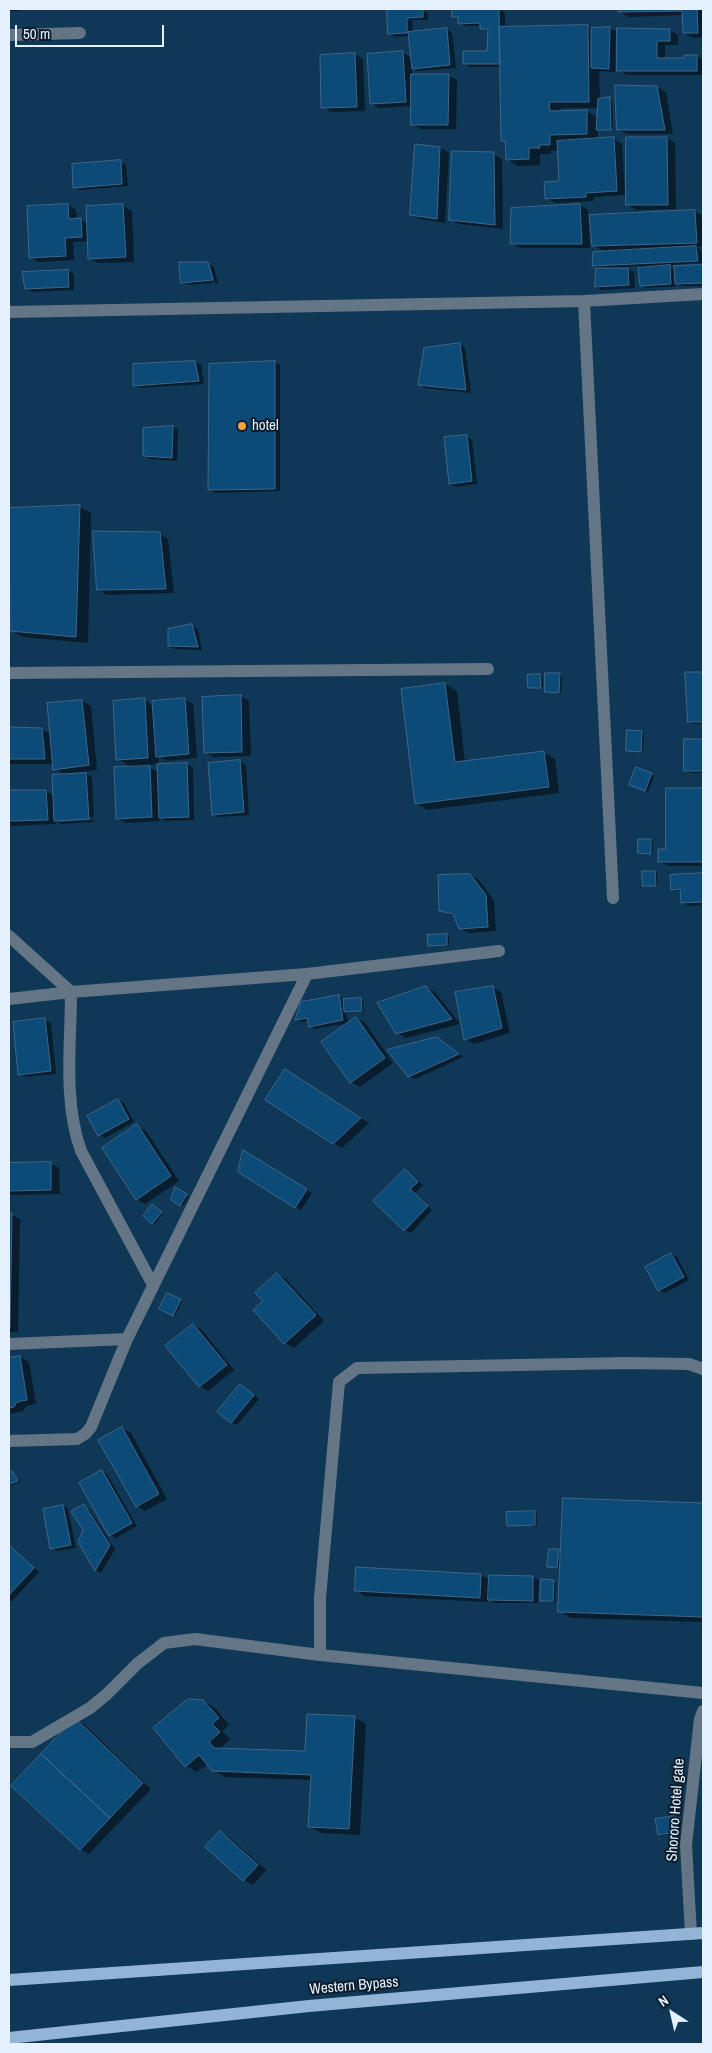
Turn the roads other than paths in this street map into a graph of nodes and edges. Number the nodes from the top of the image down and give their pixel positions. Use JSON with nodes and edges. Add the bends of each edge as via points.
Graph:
{"nodes":[{"id":1,"x":80,"y":33,"type":"dead end"},
{"id":2,"x":9,"y":35,"type":"edge"},
{"id":3,"x":703,"y":294,"type":"edge"},
{"id":4,"x":584,"y":301,"type":"junction"},
{"id":5,"x":9,"y":312,"type":"edge"},
{"id":6,"x":488,"y":669,"type":"dead end"},
{"id":7,"x":9,"y":673,"type":"edge"},
{"id":8,"x":613,"y":898,"type":"dead end"},
{"id":9,"x":9,"y":936,"type":"edge"},
{"id":10,"x":499,"y":950,"type":"dead end"},
{"id":11,"x":307,"y":974,"type":"junction"},
{"id":12,"x":71,"y":992,"type":"junction"},
{"id":13,"x":9,"y":999,"type":"edge"},
{"id":14,"x":153,"y":1286,"type":"junction"},
{"id":15,"x":127,"y":1339,"type":"junction"},
{"id":16,"x":9,"y":1344,"type":"edge"},
{"id":17,"x":703,"y":1369,"type":"edge"},
{"id":18,"x":9,"y":1441,"type":"edge"},
{"id":19,"x":320,"y":1655,"type":"junction"},
{"id":20,"x":703,"y":1693,"type":"edge"},
{"id":21,"x":702,"y":1715,"type":"edge"},
{"id":22,"x":9,"y":1742,"type":"edge"},
{"id":23,"x":697,"y":1934,"type":"edge"},
{"id":24,"x":703,"y":1972,"type":"edge"},
{"id":25,"x":9,"y":1980,"type":"edge"},
{"id":26,"x":9,"y":2038,"type":"edge"}],
"edges":[{"from":1,"to":2,"type":"street"},
{"from":3,"to":4,"type":"street"},
{"from":4,"to":5,"type":"street"},
{"from":4,"to":8,"type":"street"},
{"from":6,"to":7,"type":"street"},
{"from":9,"to":12,"type":"street"},
{"from":10,"to":11,"type":"street"},
{"from":11,"to":12,"type":"street"},
{"from":11,"to":14,"type":"street"},
{"from":12,"to":13,"type":"street"},
{"from":12,"to":14,"type":"street","via":[[70,1106],[74,1131],[81,1151]]},
{"from":14,"to":15,"type":"street"},
{"from":15,"to":16,"type":"street"},
{"from":15,"to":18,"type":"street","via":[[91,1427],[85,1434],[77,1439]]},
{"from":17,"to":19,"type":"street","via":[[689,1364],[626,1362],[357,1368],[339,1382],[320,1598]]},
{"from":19,"to":20,"type":"street"},
{"from":19,"to":22,"type":"street","via":[[195,1639],[164,1643],[90,1708],[32,1742]]},
{"from":21,"to":23,"type":"street","name":"Shororo Hotel gate","via":[[686,1845]]},
{"from":23,"to":25,"type":"main road","name":"Western Bypass"},
{"from":24,"to":26,"type":"main road","name":"Western Bypass","via":[[309,2006]]}]}
